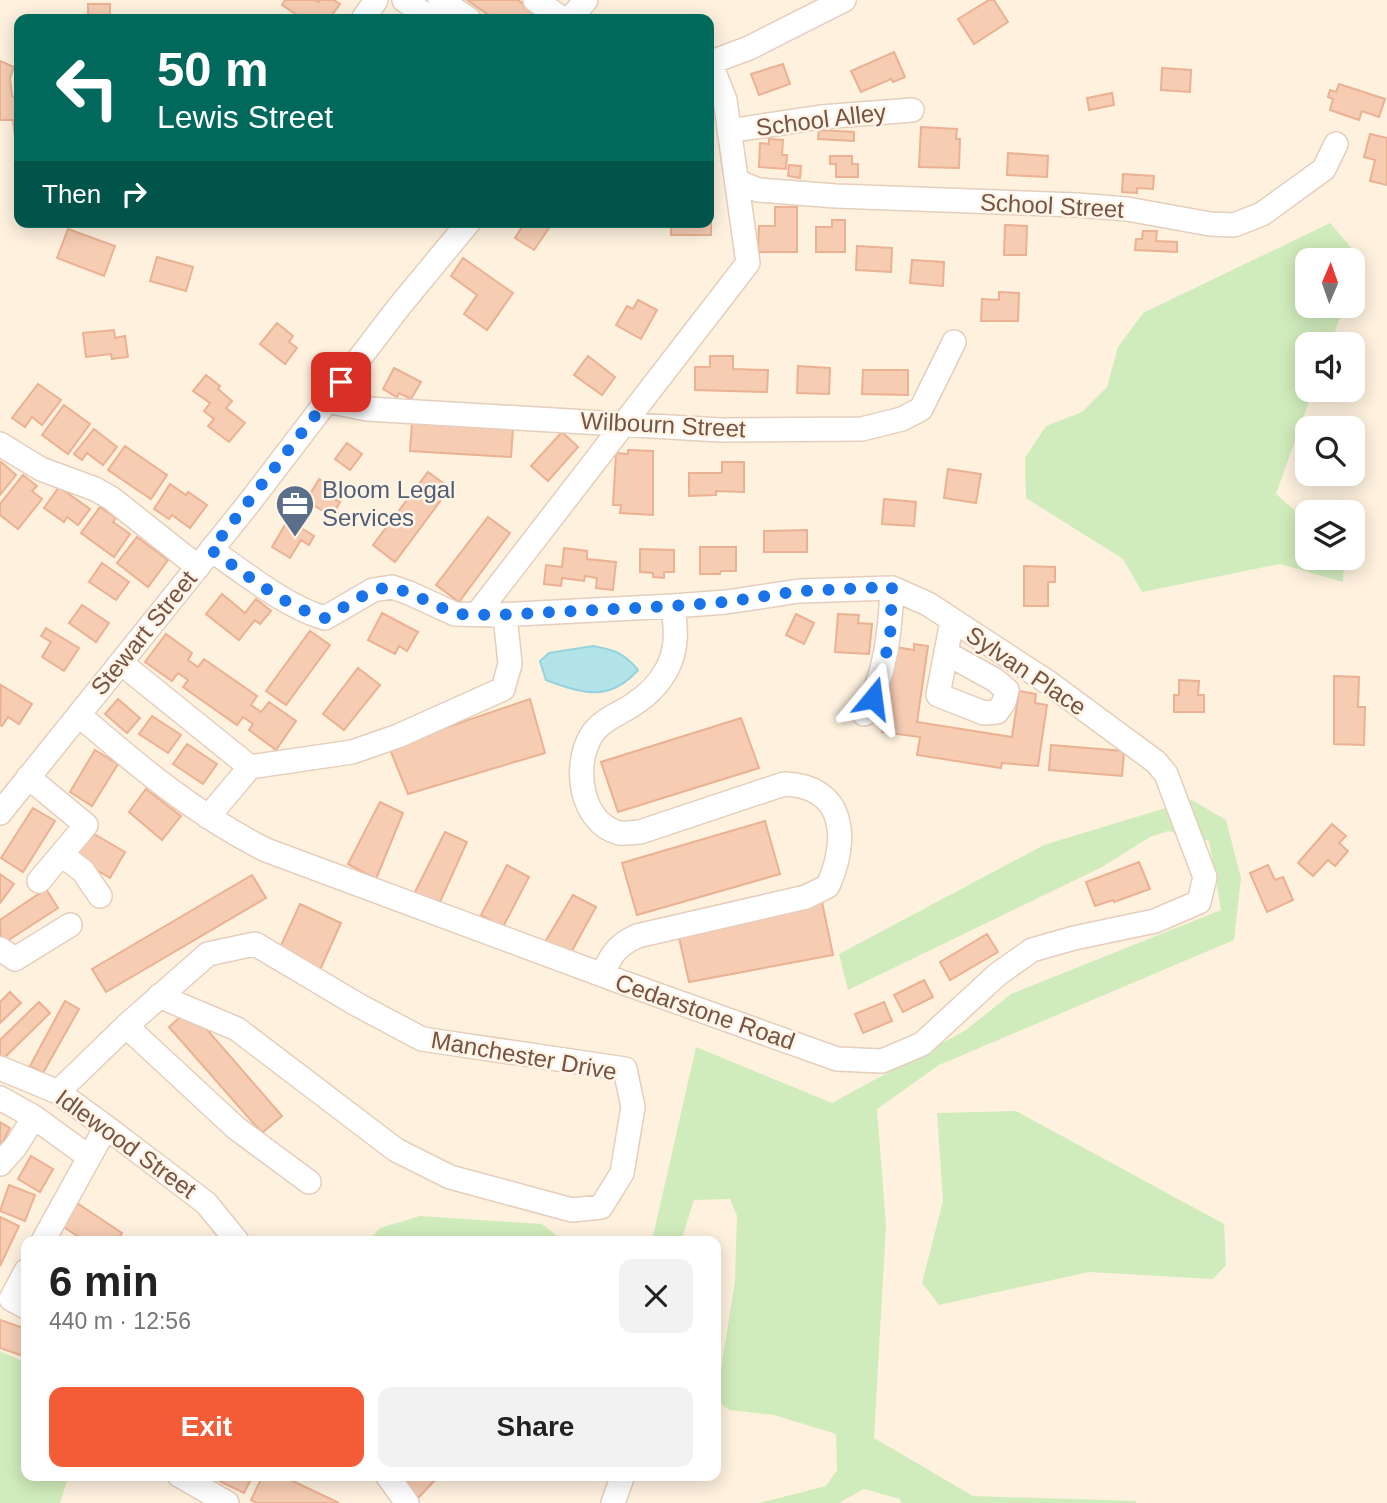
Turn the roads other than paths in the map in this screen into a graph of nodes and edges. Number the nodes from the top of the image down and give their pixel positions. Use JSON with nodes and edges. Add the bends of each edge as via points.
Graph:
{"nodes":[{"id":1,"x":404,"y":0,"type":"edge"},
{"id":2,"x":536,"y":0,"type":"edge"},
{"id":3,"x":586,"y":0,"type":"edge"},
{"id":4,"x":844,"y":0,"type":"edge"},
{"id":5,"x":433,"y":8,"type":"edge"},
{"id":6,"x":453,"y":14,"type":"edge"},
{"id":7,"x":556,"y":14,"type":"edge"},
{"id":8,"x":573,"y":14,"type":"edge"},
{"id":9,"x":714,"y":60,"type":"edge"},
{"id":10,"x":714,"y":74,"type":"edge"},
{"id":11,"x":912,"y":110,"type":"dead end"},
{"id":12,"x":729,"y":131,"type":"junction"},
{"id":13,"x":1336,"y":144,"type":"dead end"},
{"id":14,"x":737,"y":181,"type":"junction"},
{"id":15,"x":464,"y":228,"type":"edge"},
{"id":16,"x":954,"y":342,"type":"dead end"},
{"id":17,"x":327,"y":401,"type":"junction"},
{"id":18,"x":626,"y":424,"type":"junction"},
{"id":19,"x":0,"y":444,"type":"edge"},
{"id":20,"x":204,"y":559,"type":"junction"},
{"id":21,"x":892,"y":587,"type":"junction"},
{"id":22,"x":673,"y":606,"type":"junction"},
{"id":23,"x":477,"y":614,"type":"junction"},
{"id":24,"x":505,"y":614,"type":"junction"},
{"id":25,"x":952,"y":621,"type":"junction"},
{"id":26,"x":946,"y":653,"type":"dead end"},
{"id":27,"x":121,"y":663,"type":"junction"},
{"id":28,"x":864,"y":714,"type":"dead end"},
{"id":29,"x":79,"y":715,"type":"junction"},
{"id":30,"x":1156,"y":762,"type":"joint"},
{"id":31,"x":250,"y":767,"type":"junction"},
{"id":32,"x":28,"y":777,"type":"junction"},
{"id":33,"x":0,"y":813,"type":"edge"},
{"id":34,"x":208,"y":817,"type":"junction"},
{"id":35,"x":62,"y":855,"type":"junction"},
{"id":36,"x":39,"y":881,"type":"dead end"},
{"id":37,"x":100,"y":896,"type":"dead end"},
{"id":38,"x":70,"y":925,"type":"dead end"},
{"id":39,"x":0,"y":948,"type":"edge"},
{"id":40,"x":601,"y":975,"type":"junction"},
{"id":41,"x":159,"y":996,"type":"junction"},
{"id":42,"x":126,"y":1026,"type":"junction"},
{"id":43,"x":0,"y":1068,"type":"edge"},
{"id":44,"x":58,"y":1092,"type":"junction"},
{"id":45,"x":0,"y":1098,"type":"edge"},
{"id":46,"x":34,"y":1117,"type":"junction"},
{"id":47,"x":106,"y":1127,"type":"junction"},
{"id":48,"x":89,"y":1157,"type":"junction"},
{"id":49,"x":0,"y":1164,"type":"edge"},
{"id":50,"x":309,"y":1182,"type":"dead end"},
{"id":51,"x":48,"y":1236,"type":"edge"},
{"id":52,"x":233,"y":1236,"type":"edge"},
{"id":53,"x":189,"y":1481,"type":"edge"},
{"id":54,"x":391,"y":1481,"type":"edge"},
{"id":55,"x":621,"y":1481,"type":"edge"},
{"id":56,"x":227,"y":1503,"type":"edge"},
{"id":57,"x":407,"y":1503,"type":"edge"},
{"id":58,"x":613,"y":1503,"type":"edge"}],
"edges":[{"from":1,"to":5,"type":"street"},
{"from":2,"to":7,"type":"street"},
{"from":3,"to":8,"type":"street"},
{"from":4,"to":9,"type":"street","via":[[749,48]]},
{"from":5,"to":6,"type":"street"},
{"from":10,"to":12,"type":"street","via":[[725,100]]},
{"from":11,"to":12,"type":"street","name":"School Alley"},
{"from":12,"to":14,"type":"street"},
{"from":13,"to":14,"type":"street","name":"School Street","via":[[1324,169],[1262,214],[1234,225],[1077,205],[758,190]]},
{"from":14,"to":18,"type":"street","via":[[748,263]]},
{"from":15,"to":17,"type":"street","name":"Stewart Street"},
{"from":16,"to":18,"type":"street","name":"Wilbourn Street","via":[[921,409],[902,419],[862,429],[720,430]]},
{"from":17,"to":18,"type":"street","name":"Wilbourn Street","via":[[367,409]]},
{"from":17,"to":20,"type":"street","name":"Stewart Street"},
{"from":18,"to":23,"type":"street"},
{"from":19,"to":20,"type":"street","via":[[41,469],[111,498]]},
{"from":20,"to":23,"type":"street","via":[[325,618],[373,590],[391,587],[455,614]]},
{"from":20,"to":27,"type":"street","name":"Stewart Street"},
{"from":21,"to":22,"type":"street","via":[[799,591]]},
{"from":21,"to":25,"type":"street","name":"Sylvan Place"},
{"from":21,"to":28,"type":"street","via":[[890,640]]},
{"from":22,"to":24,"type":"street"},
{"from":22,"to":40,"type":"street","via":[[675,651],[654,690],[601,724],[590,737],[580,777],[586,800],[607,827],[620,833],[640,832],[784,784],[800,785],[817,792],[841,824],[835,870],[828,886],[806,897],[621,943]]},
{"from":23,"to":24,"type":"street"},
{"from":24,"to":31,"type":"street","via":[[510,664],[503,689],[352,752]]},
{"from":25,"to":26,"type":"street"},
{"from":25,"to":30,"type":"street","name":"Sylvan Place","via":[[1049,683]]},
{"from":27,"to":29,"type":"street","name":"Stewart Street"},
{"from":27,"to":31,"type":"street"},
{"from":29,"to":32,"type":"street","name":"Stewart Street"},
{"from":29,"to":34,"type":"street","name":"Cedarstone Road"},
{"from":30,"to":40,"type":"street","name":"Cedarstone Road","via":[[1166,774],[1205,877],[1199,902],[1155,922],[1032,950],[998,974],[922,1044],[882,1060],[837,1059]]},
{"from":31,"to":34,"type":"street"},
{"from":32,"to":33,"type":"street","name":"Stewart Street"},
{"from":32,"to":35,"type":"street","via":[[86,825]]},
{"from":34,"to":40,"type":"street","name":"Cedarstone Road","via":[[266,850]]},
{"from":35,"to":36,"type":"street"},
{"from":35,"to":37,"type":"street","via":[[83,871]]},
{"from":38,"to":39,"type":"street","via":[[15,959]]},
{"from":41,"to":41,"type":"street","name":"Manchester Drive","via":[[237,1029],[396,1150],[450,1177],[572,1210],[601,1207],[622,1173],[633,1107],[625,1069],[422,1039],[255,944],[208,954]]},
{"from":41,"to":42,"type":"street","name":"Manchester Drive"},
{"from":42,"to":44,"type":"street","name":"Manchester Drive"},
{"from":42,"to":50,"type":"street","via":[[236,1128]]},
{"from":43,"to":44,"type":"street","name":"Idlewood Street"},
{"from":44,"to":47,"type":"street","name":"Idlewood Street"},
{"from":45,"to":46,"type":"street"},
{"from":46,"to":48,"type":"street"},
{"from":46,"to":49,"type":"street"},
{"from":47,"to":48,"type":"street"},
{"from":47,"to":52,"type":"street","name":"Idlewood Street","via":[[206,1203]]},
{"from":48,"to":51,"type":"street"},
{"from":53,"to":56,"type":"street"},
{"from":54,"to":57,"type":"street"},
{"from":55,"to":58,"type":"street"}]}
